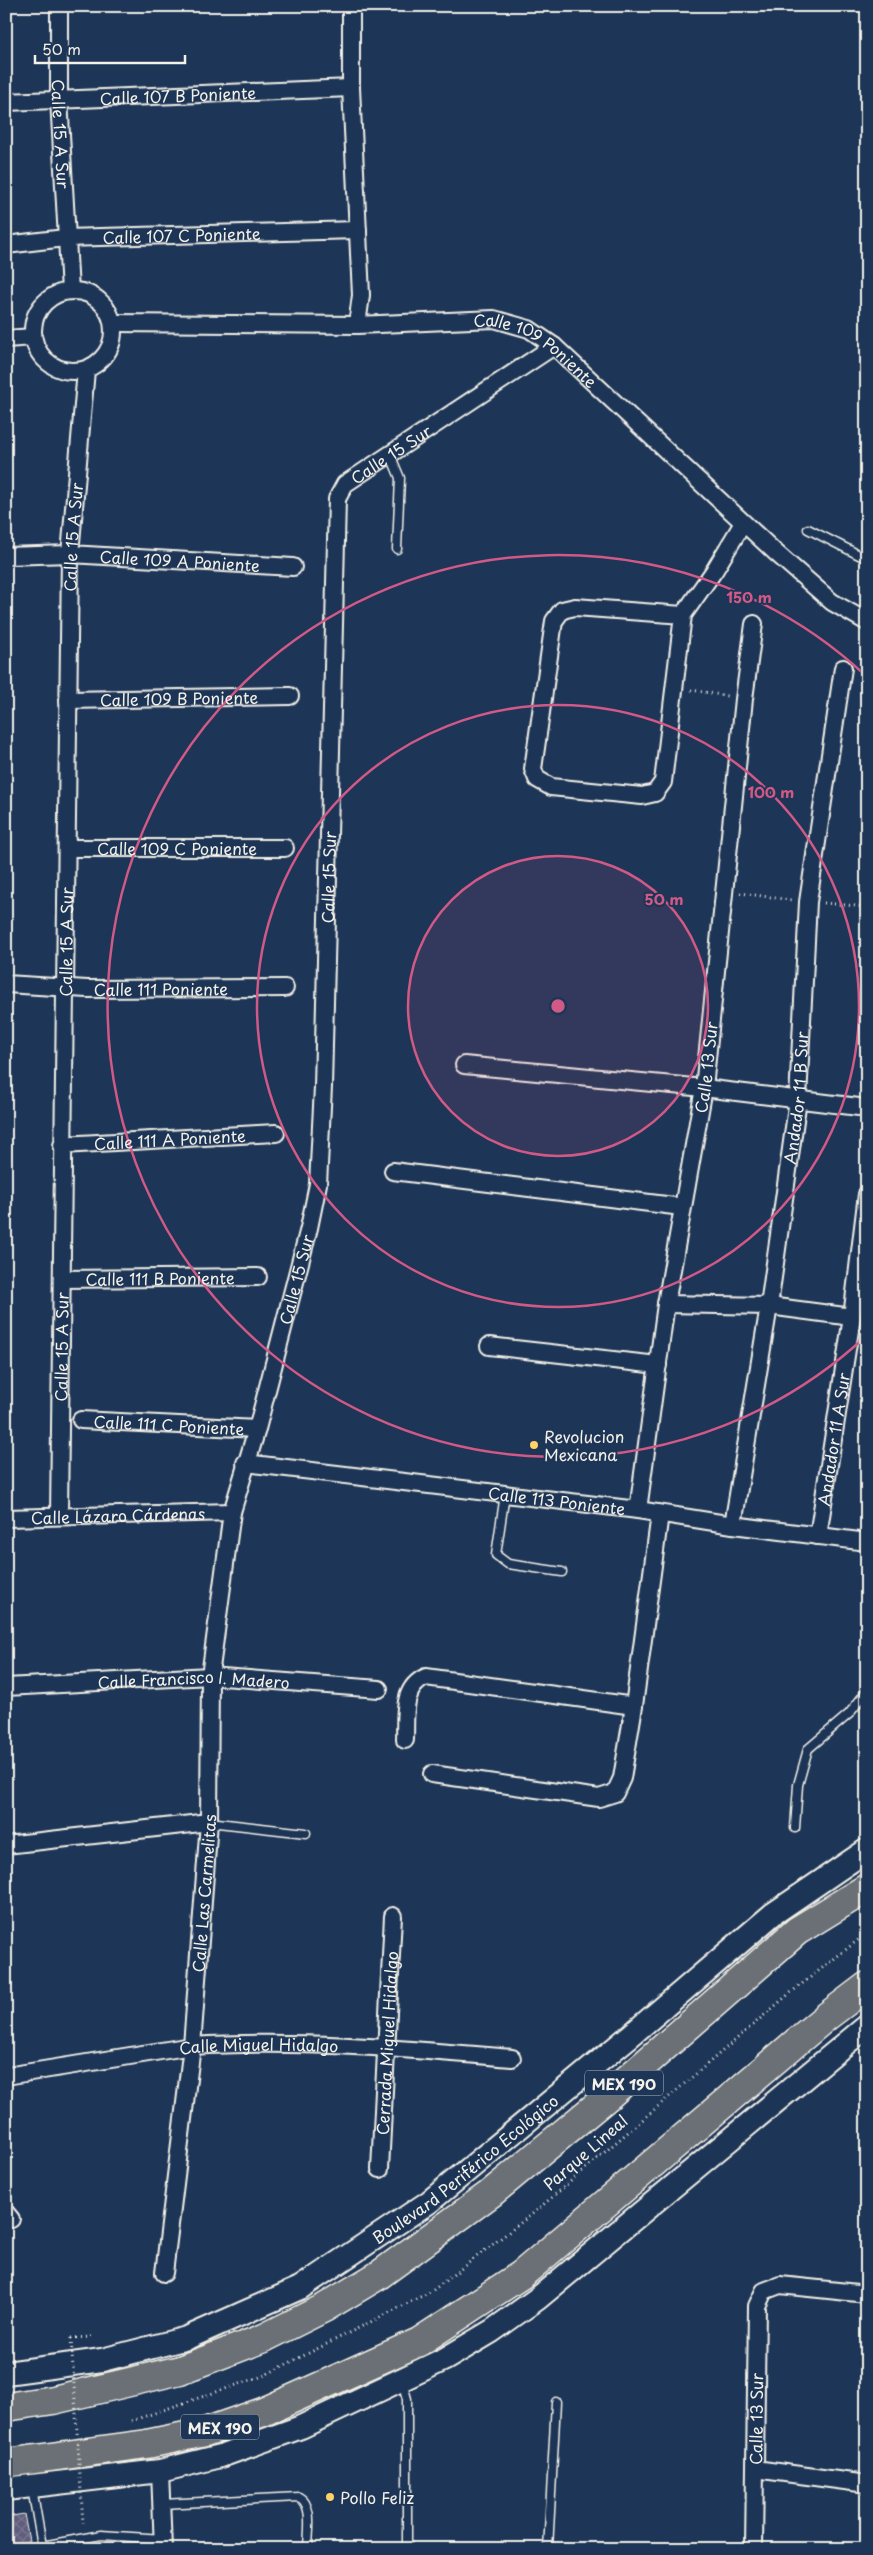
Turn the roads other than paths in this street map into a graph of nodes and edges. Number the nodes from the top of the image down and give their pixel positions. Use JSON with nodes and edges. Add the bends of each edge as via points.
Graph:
{"nodes":[{"id":1,"x":59,"y":6,"type":"edge"},
{"id":2,"x":350,"y":6,"type":"edge"},
{"id":3,"x":351,"y":88,"type":"junction"},
{"id":4,"x":59,"y":99,"type":"junction"},
{"id":5,"x":6,"y":102,"type":"edge"},
{"id":6,"x":358,"y":230,"type":"junction"},
{"id":7,"x":65,"y":238,"type":"junction"},
{"id":8,"x":6,"y":245,"type":"edge"},
{"id":9,"x":70,"y":291,"type":"junction"},
{"id":10,"x":113,"y":323,"type":"junction"},
{"id":11,"x":357,"y":325,"type":"junction"},
{"id":12,"x":32,"y":337,"type":"junction"},
{"id":13,"x":6,"y":339,"type":"edge"},
{"id":14,"x":554,"y":346,"type":"junction"},
{"id":15,"x":86,"y":370,"type":"junction"},
{"id":16,"x":390,"y":454,"type":"junction"},
{"id":17,"x":743,"y":523,"type":"junction"},
{"id":18,"x":808,"y":529,"type":"dead end"},
{"id":19,"x":397,"y":549,"type":"dead end"},
{"id":20,"x":70,"y":554,"type":"junction"},
{"id":21,"x":6,"y":556,"type":"edge"},
{"id":22,"x":867,"y":559,"type":"edge"},
{"id":23,"x":293,"y":567,"type":"dead end"},
{"id":24,"x":683,"y":616,"type":"junction"},
{"id":25,"x":867,"y":622,"type":"edge"},
{"id":26,"x":754,"y":624,"type":"dead end"},
{"id":27,"x":843,"y":668,"type":"dead end"},
{"id":28,"x":290,"y":696,"type":"dead end"},
{"id":29,"x":68,"y":700,"type":"junction"},
{"id":30,"x":68,"y":848,"type":"junction"},
{"id":31,"x":285,"y":848,"type":"dead end"},
{"id":32,"x":6,"y":984,"type":"edge"},
{"id":33,"x":66,"y":988,"type":"junction"},
{"id":34,"x":285,"y":988,"type":"dead end"},
{"id":35,"x":464,"y":1065,"type":"dead end"},
{"id":36,"x":704,"y":1088,"type":"junction"},
{"id":37,"x":798,"y":1098,"type":"junction"},
{"id":38,"x":867,"y":1108,"type":"edge"},
{"id":39,"x":276,"y":1133,"type":"dead end"},
{"id":40,"x":62,"y":1145,"type":"junction"},
{"id":41,"x":393,"y":1172,"type":"dead end"},
{"id":42,"x":867,"y":1194,"type":"edge"},
{"id":43,"x":682,"y":1207,"type":"junction"},
{"id":44,"x":258,"y":1277,"type":"dead end"},
{"id":45,"x":62,"y":1279,"type":"junction"},
{"id":46,"x":666,"y":1304,"type":"junction"},
{"id":47,"x":769,"y":1306,"type":"junction"},
{"id":48,"x":852,"y":1317,"type":"junction"},
{"id":49,"x":489,"y":1346,"type":"dead end"},
{"id":50,"x":658,"y":1365,"type":"junction"},
{"id":51,"x":81,"y":1420,"type":"dead end"},
{"id":52,"x":257,"y":1429,"type":"junction"},
{"id":53,"x":245,"y":1463,"type":"junction"},
{"id":54,"x":505,"y":1494,"type":"junction"},
{"id":55,"x":638,"y":1510,"type":"junction"},
{"id":56,"x":232,"y":1512,"type":"junction"},
{"id":57,"x":660,"y":1514,"type":"junction"},
{"id":58,"x":60,"y":1516,"type":"junction"},
{"id":59,"x":6,"y":1518,"type":"edge"},
{"id":60,"x":733,"y":1525,"type":"junction"},
{"id":61,"x":818,"y":1536,"type":"junction"},
{"id":62,"x":867,"y":1542,"type":"edge"},
{"id":63,"x":562,"y":1572,"type":"dead end"},
{"id":64,"x":210,"y":1676,"type":"junction"},
{"id":65,"x":6,"y":1687,"type":"edge"},
{"id":66,"x":380,"y":1689,"type":"dead end"},
{"id":67,"x":867,"y":1691,"type":"edge"},
{"id":68,"x":634,"y":1706,"type":"junction"},
{"id":69,"x":404,"y":1740,"type":"dead end"},
{"id":70,"x":432,"y":1774,"type":"dead end"},
{"id":71,"x":209,"y":1822,"type":"junction"},
{"id":72,"x":795,"y":1828,"type":"dead end"},
{"id":73,"x":306,"y":1833,"type":"dead end"},
{"id":74,"x":6,"y":1845,"type":"edge"},
{"id":75,"x":867,"y":1850,"type":"edge"},
{"id":76,"x":867,"y":1888,"type":"edge"},
{"id":77,"x":393,"y":1916,"type":"dead end"},
{"id":78,"x":867,"y":1986,"type":"edge"},
{"id":79,"x":867,"y":2026,"type":"edge"},
{"id":80,"x":192,"y":2046,"type":"junction"},
{"id":81,"x":387,"y":2048,"type":"junction"},
{"id":82,"x":512,"y":2058,"type":"dead end"},
{"id":83,"x":6,"y":2076,"type":"edge"},
{"id":84,"x":380,"y":2169,"type":"dead end"},
{"id":85,"x":164,"y":2273,"type":"dead end"},
{"id":86,"x":867,"y":2294,"type":"edge"},
{"id":87,"x":9,"y":2372,"type":"edge"},
{"id":88,"x":402,"y":2380,"type":"junction"},
{"id":89,"x":556,"y":2402,"type":"dead end"},
{"id":90,"x":6,"y":2406,"type":"edge"},
{"id":91,"x":6,"y":2464,"type":"edge"},
{"id":92,"x":755,"y":2469,"type":"junction"},
{"id":93,"x":160,"y":2471,"type":"junction"},
{"id":94,"x":867,"y":2484,"type":"edge"},
{"id":95,"x":32,"y":2487,"type":"junction"},
{"id":96,"x":6,"y":2489,"type":"edge"},
{"id":97,"x":162,"y":2504,"type":"junction"},
{"id":98,"x":163,"y":2544,"type":"edge"},
{"id":99,"x":42,"y":2546,"type":"junction"},
{"id":100,"x":25,"y":2549,"type":"edge"},
{"id":101,"x":308,"y":2549,"type":"edge"},
{"id":102,"x":407,"y":2549,"type":"edge"},
{"id":103,"x":548,"y":2549,"type":"edge"},
{"id":104,"x":754,"y":2549,"type":"edge"}],
"edges":[{"from":1,"to":4,"type":"street","name":"Calle 15 A Sur"},
{"from":2,"to":3,"type":"street"},
{"from":3,"to":4,"type":"street","name":"Calle 107 B Poniente"},
{"from":3,"to":6,"type":"street"},
{"from":4,"to":5,"type":"street","name":"Calle 107 B Poniente"},
{"from":4,"to":7,"type":"street","name":"Calle 15 A Sur"},
{"from":6,"to":7,"type":"street","name":"Calle 107 C Poniente"},
{"from":6,"to":11,"type":"street","via":[[361,296]]},
{"from":7,"to":8,"type":"street","name":"Calle 107 C Poniente"},
{"from":7,"to":9,"type":"street","name":"Calle 15 A Sur"},
{"from":9,"to":10,"type":"street","via":[[92,295],[102,303]]},
{"from":9,"to":12,"type":"street","via":[[46,301],[33,324]]},
{"from":10,"to":11,"type":"street","name":"Calle 109 Poniente"},
{"from":10,"to":15,"type":"street","via":[[114,335],[108,352]]},
{"from":11,"to":14,"type":"street","name":"Calle 109 Poniente","via":[[494,319],[529,329]]},
{"from":12,"to":13,"type":"street"},
{"from":12,"to":15,"type":"street","via":[[37,350],[58,369]]},
{"from":14,"to":16,"type":"street","name":"Calle 15 Sur"},
{"from":14,"to":17,"type":"street","name":"Calle 109 Poniente"},
{"from":15,"to":20,"type":"street","name":"Calle 15 A Sur"},
{"from":16,"to":19,"type":"lane","via":[[400,478]]},
{"from":16,"to":52,"type":"street","name":"Calle 15 Sur","via":[[345,484],[337,500],[318,1184]]},
{"from":17,"to":24,"type":"street"},
{"from":17,"to":25,"type":"street","name":"Calle 109 Poniente","via":[[832,602]]},
{"from":18,"to":22,"type":"lane"},
{"from":20,"to":21,"type":"street","name":"Calle 109 A Poniente"},
{"from":20,"to":23,"type":"street","name":"Calle 109 A Poniente"},
{"from":20,"to":29,"type":"street","name":"Calle 15 A Sur"},
{"from":24,"to":24,"type":"street","via":[[575,607],[562,610],[554,621],[533,770],[537,779],[551,787],[642,796],[655,793],[663,782]]},
{"from":26,"to":36,"type":"street","name":"Calle 13 Sur"},
{"from":27,"to":37,"type":"street","name":"Andador 11 B Sur","via":[[808,902]]},
{"from":28,"to":29,"type":"street","name":"Calle 109 B Poniente"},
{"from":29,"to":30,"type":"street","name":"Calle 15 A Sur"},
{"from":30,"to":31,"type":"street","name":"Calle 109 C Poniente"},
{"from":30,"to":33,"type":"street","name":"Calle 15 A Sur"},
{"from":32,"to":33,"type":"street","name":"Calle 111 Poniente"},
{"from":33,"to":34,"type":"street","name":"Calle 111 Poniente"},
{"from":33,"to":40,"type":"street","name":"Calle 15 A Sur"},
{"from":35,"to":36,"type":"street"},
{"from":36,"to":37,"type":"street"},
{"from":36,"to":43,"type":"street","name":"Calle 13 Sur"},
{"from":37,"to":38,"type":"street"},
{"from":37,"to":47,"type":"street","name":"Andador 11 B Sur"},
{"from":39,"to":40,"type":"street","name":"Calle 111 A Poniente"},
{"from":40,"to":45,"type":"street","name":"Calle 15 A Sur"},
{"from":41,"to":43,"type":"street"},
{"from":42,"to":48,"type":"street","name":"Andador 11 A Sur"},
{"from":43,"to":46,"type":"street","name":"Calle 13 Sur"},
{"from":44,"to":45,"type":"street","name":"Calle 111 B Poniente"},
{"from":45,"to":58,"type":"street","name":"Calle 15 A Sur"},
{"from":46,"to":47,"type":"street"},
{"from":46,"to":50,"type":"street","name":"Calle 13 Sur"},
{"from":47,"to":48,"type":"street"},
{"from":47,"to":60,"type":"street","name":"Andador 11 B Sur"},
{"from":48,"to":61,"type":"street","name":"Andador 11 A Sur"},
{"from":49,"to":50,"type":"street"},
{"from":50,"to":55,"type":"street","name":"Calle 13 Sur"},
{"from":51,"to":52,"type":"street","name":"Calle 111 C Poniente"},
{"from":52,"to":53,"type":"street","name":"Calle 15 Sur"},
{"from":53,"to":54,"type":"street","name":"Calle 113 Poniente"},
{"from":53,"to":56,"type":"street","name":"Calle 15 Sur"},
{"from":54,"to":55,"type":"street","name":"Calle 113 Poniente"},
{"from":54,"to":63,"type":"lane","via":[[496,1555],[508,1564]]},
{"from":55,"to":57,"type":"street","name":"Calle 113 Poniente"},
{"from":56,"to":58,"type":"street","name":"Calle Lázaro Cárdenas"},
{"from":56,"to":64,"type":"street","name":"Calle Las Carmelitas"},
{"from":57,"to":60,"type":"street","name":"Calle 113 Poniente"},
{"from":57,"to":68,"type":"street"},
{"from":58,"to":59,"type":"street","name":"Calle Lázaro Cárdenas"},
{"from":60,"to":61,"type":"street","name":"Calle 113 Poniente"},
{"from":61,"to":62,"type":"street","name":"Calle 113 Poniente"},
{"from":64,"to":65,"type":"street","name":"Calle Francisco I. Madero"},
{"from":64,"to":66,"type":"street","name":"Calle Francisco I. Madero"},
{"from":64,"to":71,"type":"street","name":"Calle Las Carmelitas"},
{"from":67,"to":72,"type":"lane","via":[[849,1714],[808,1749],[798,1785]]},
{"from":68,"to":69,"type":"street","via":[[426,1678],[415,1682],[408,1693]]},
{"from":68,"to":70,"type":"street","via":[[622,1778],[615,1793],[598,1798]]},
{"from":71,"to":73,"type":"lane"},
{"from":71,"to":74,"type":"street"},
{"from":71,"to":80,"type":"street","name":"Calle Las Carmelitas"},
{"from":75,"to":87,"type":"street","name":"Boulevard Periférico Ecológico","via":[[773,1914],[429,2202],[300,2288],[187,2338],[102,2360]]},
{"from":76,"to":90,"type":"highway","name":"Boulevard Periférico Ecológico","number":"MEX 190","via":[[797,1932],[490,2194],[379,2275],[324,2308],[264,2338],[180,2370],[53,2400]]},
{"from":77,"to":81,"type":"street","name":"Cerrada Miguel Hidalgo"},
{"from":78,"to":91,"type":"highway","number":"MEX 190","via":[[826,2016],[521,2275],[419,2342],[263,2412],[205,2432],[147,2444]]},
{"from":79,"to":88,"type":"street","via":[[537,2299],[461,2350]]},
{"from":80,"to":81,"type":"street","name":"Calle Miguel Hidalgo"},
{"from":80,"to":83,"type":"street","name":"Calle Miguel Hidalgo"},
{"from":80,"to":85,"type":"street","name":"Calle Las Carmelitas"},
{"from":81,"to":82,"type":"street","name":"Calle Miguel Hidalgo"},
{"from":81,"to":84,"type":"street","name":"Cerrada Miguel Hidalgo"},
{"from":86,"to":92,"type":"street","name":"Calle 13 Sur","via":[[780,2285],[764,2292],[758,2306]]},
{"from":88,"to":93,"type":"street","via":[[301,2427],[221,2456]]},
{"from":88,"to":102,"type":"lane","via":[[407,2399]]},
{"from":89,"to":103,"type":"lane"},
{"from":92,"to":94,"type":"street"},
{"from":92,"to":104,"type":"street","name":"Calle 13 Sur"},
{"from":93,"to":95,"type":"street"},
{"from":93,"to":97,"type":"street"},
{"from":95,"to":96,"type":"street"},
{"from":95,"to":99,"type":"lane"},
{"from":97,"to":98,"type":"street"},
{"from":97,"to":101,"type":"lane","via":[[298,2497],[308,2507]]},
{"from":98,"to":99,"type":"lane","via":[[102,2535]]},
{"from":99,"to":100,"type":"lane"}]}
